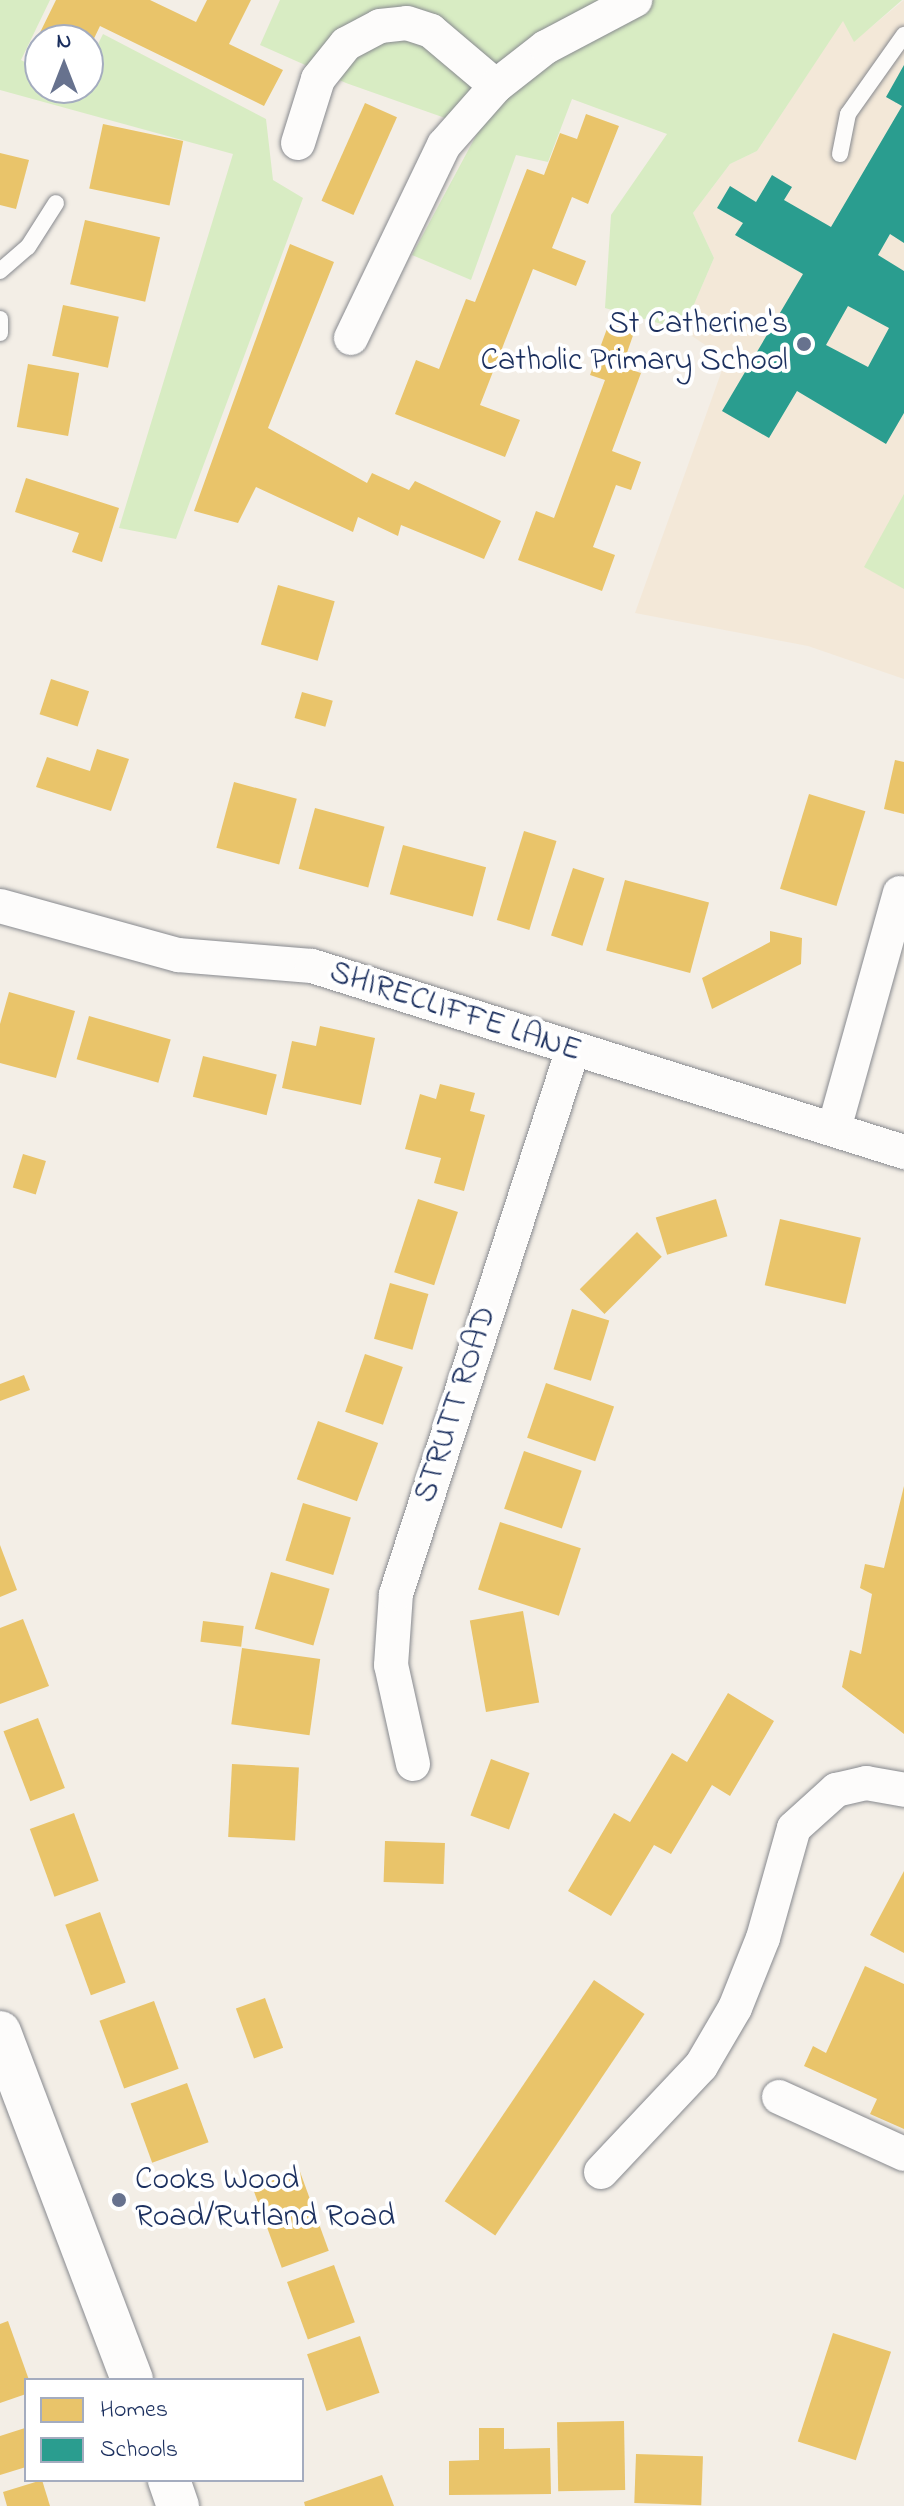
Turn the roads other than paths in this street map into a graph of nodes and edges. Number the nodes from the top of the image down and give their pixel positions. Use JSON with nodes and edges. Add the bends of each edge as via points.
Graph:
{"nodes":[{"id":1,"x":635,"y":0,"type":"edge"},
{"id":2,"x":904,"y":35,"type":"edge"},
{"id":3,"x":496,"y":86,"type":"junction"},
{"id":4,"x":298,"y":143,"type":"dead end"},
{"id":5,"x":840,"y":154,"type":"dead end"},
{"id":6,"x":56,"y":203,"type":"dead end"},
{"id":7,"x":0,"y":271,"type":"edge"},
{"id":8,"x":0,"y":319,"type":"edge"},
{"id":9,"x":0,"y":333,"type":"edge"},
{"id":10,"x":351,"y":338,"type":"dead end"},
{"id":11,"x":900,"y":893,"type":"dead end"},
{"id":12,"x":0,"y":906,"type":"edge"},
{"id":13,"x":572,"y":1052,"type":"junction"},
{"id":14,"x":834,"y":1129,"type":"junction"},
{"id":15,"x":904,"y":1152,"type":"edge"},
{"id":16,"x":413,"y":1764,"type":"dead end"},
{"id":17,"x":904,"y":1790,"type":"edge"},
{"id":18,"x":0,"y":2032,"type":"edge"},
{"id":19,"x":779,"y":2097,"type":"dead end"},
{"id":20,"x":904,"y":2154,"type":"edge"},
{"id":21,"x":601,"y":2172,"type":"dead end"},
{"id":22,"x":131,"y":2378,"type":"edge"},
{"id":23,"x":170,"y":2482,"type":"edge"},
{"id":24,"x":178,"y":2506,"type":"edge"}],
"edges":[{"from":1,"to":3,"type":"street","via":[[546,47]]},
{"from":2,"to":5,"type":"lane","via":[[848,114]]},
{"from":3,"to":4,"type":"street","via":[[431,31],[407,23],[380,26],[346,44],[318,79]]},
{"from":3,"to":10,"type":"street","via":[[444,145]]},
{"from":6,"to":7,"type":"lane","via":[[28,247]]},
{"from":8,"to":9,"type":"lane"},
{"from":11,"to":14,"type":"street"},
{"from":12,"to":13,"type":"street","name":"SHIRECLIFFE LANE","via":[[178,955],[312,966]]},
{"from":13,"to":14,"type":"street","name":"SHIRECLIFFE LANE"},
{"from":13,"to":16,"type":"street","name":"STRUTT ROAD","via":[[396,1594],[391,1665]]},
{"from":14,"to":15,"type":"street","name":"SHIRECLIFFE LANE"},
{"from":17,"to":21,"type":"street","via":[[866,1783],[836,1790],[794,1828],[763,1938],[735,2008],[701,2066]]},
{"from":18,"to":22,"type":"street"},
{"from":19,"to":20,"type":"street"},
{"from":23,"to":24,"type":"street"}]}
